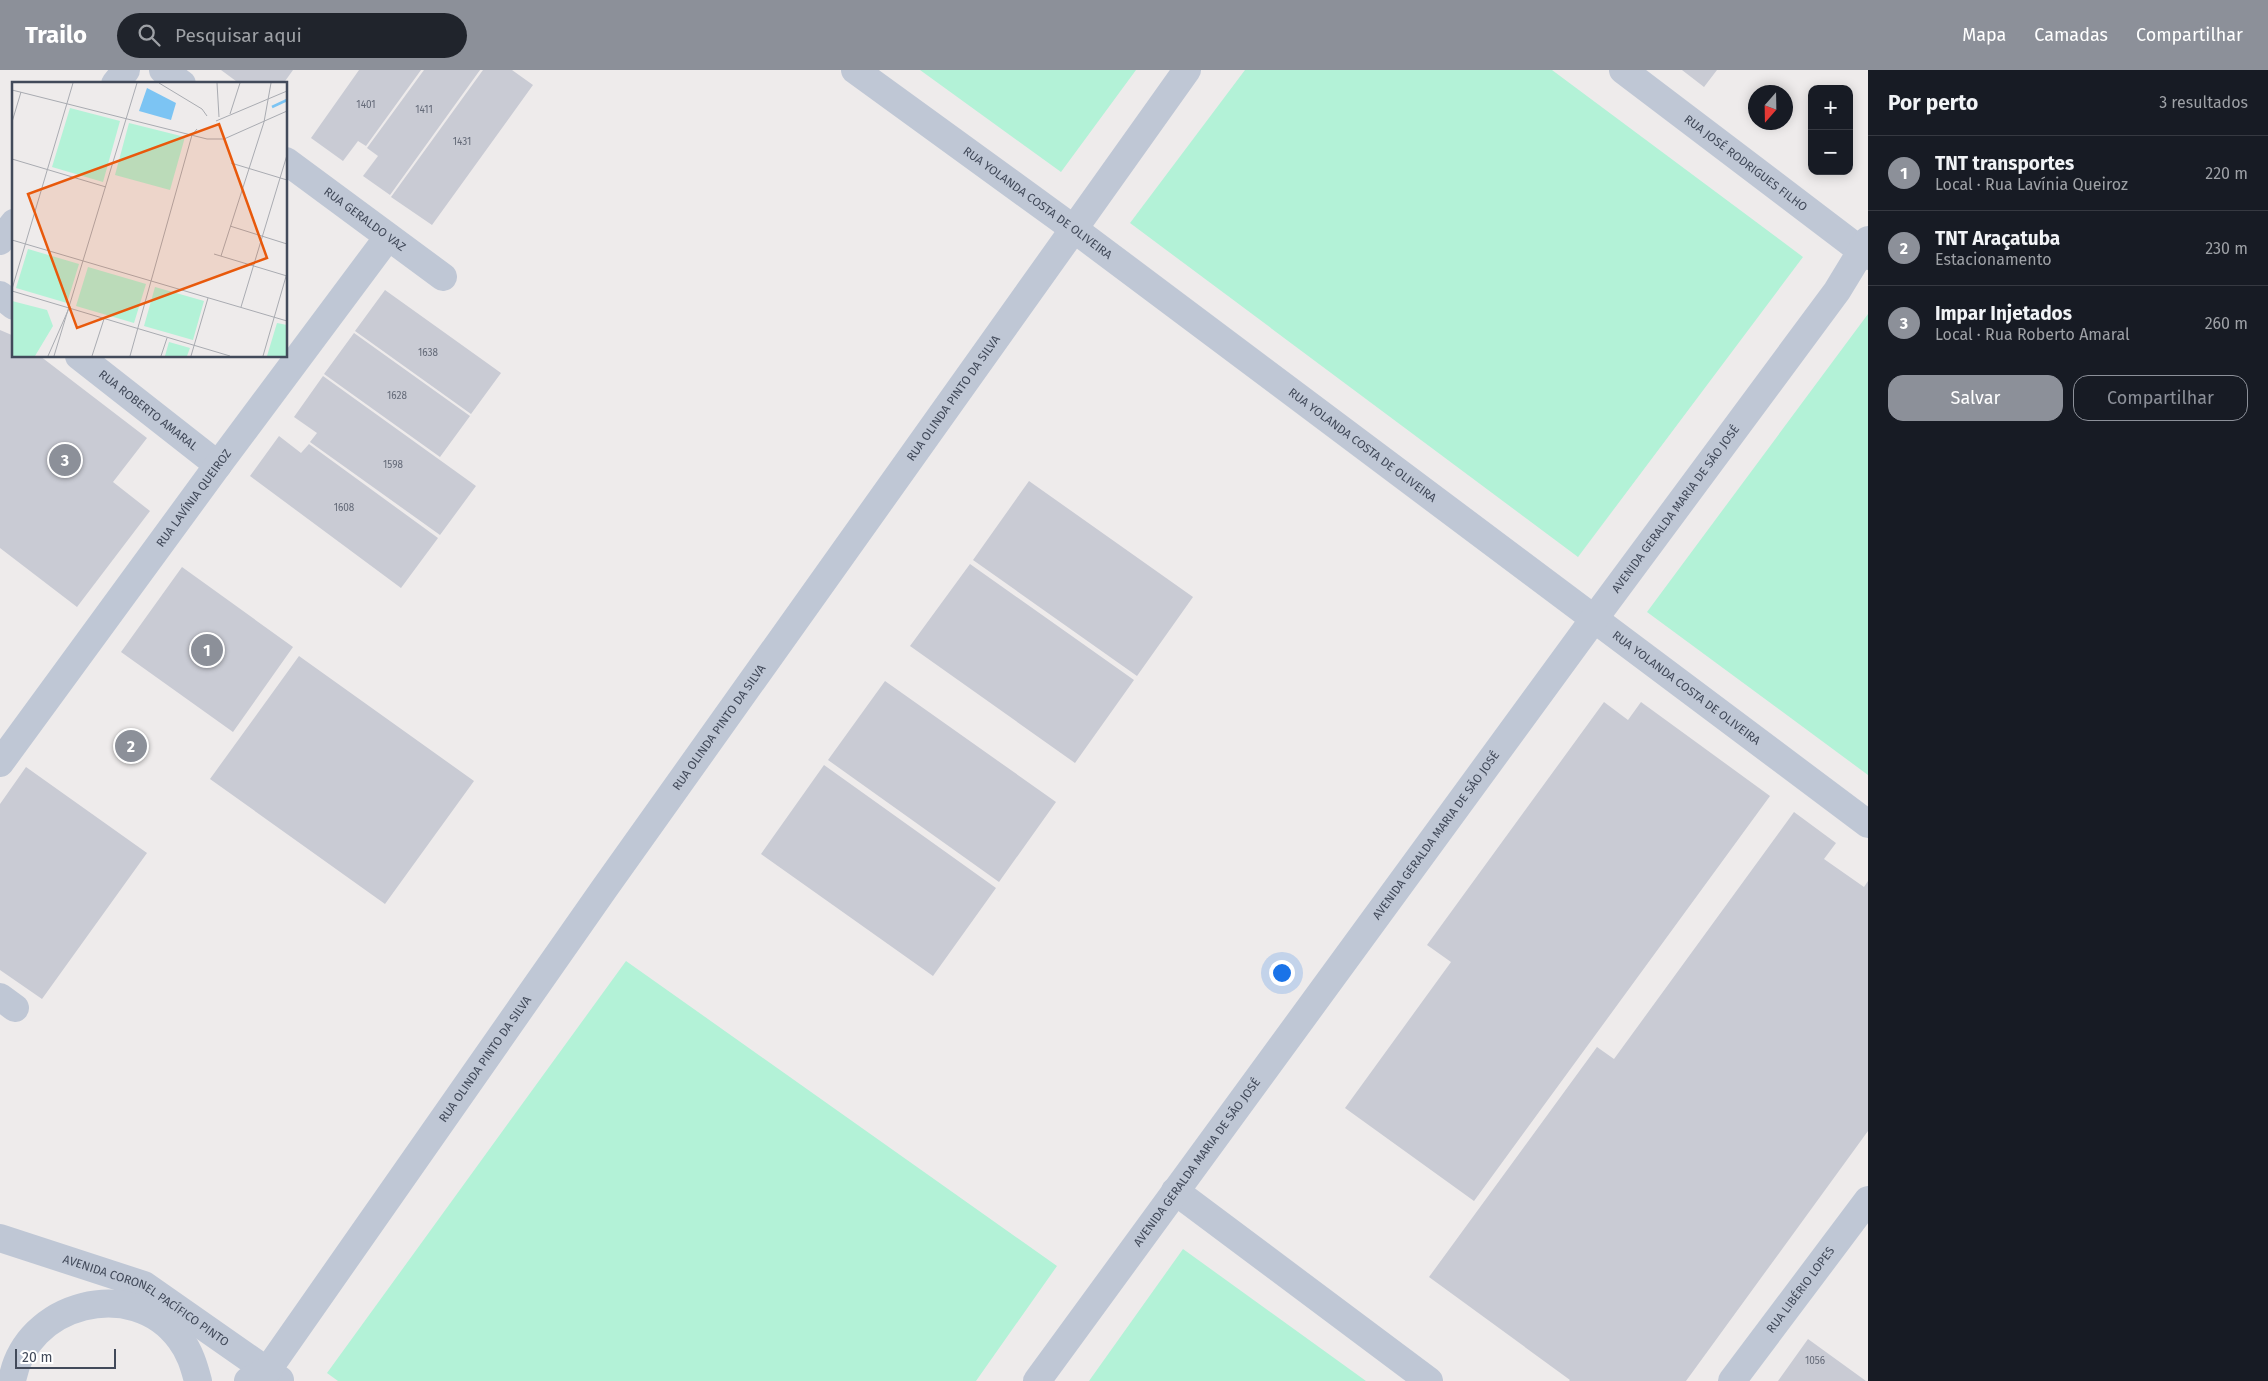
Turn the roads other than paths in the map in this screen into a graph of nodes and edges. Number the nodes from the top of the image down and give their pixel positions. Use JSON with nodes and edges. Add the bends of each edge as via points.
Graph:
{"nodes":[{"id":1,"x":126,"y":70,"type":"edge"},
{"id":2,"x":163,"y":70,"type":"edge"},
{"id":3,"x":855,"y":70,"type":"edge"},
{"id":4,"x":1187,"y":70,"type":"edge"},
{"id":5,"x":1623,"y":70,"type":"edge"},
{"id":6,"x":117,"y":82,"type":"edge"},
{"id":7,"x":179,"y":82,"type":"edge"},
{"id":8,"x":288,"y":162,"type":"edge"},
{"id":9,"x":12,"y":226,"type":"edge"},
{"id":10,"x":1074,"y":229,"type":"junction"},
{"id":11,"x":388,"y":237,"type":"junction"},
{"id":12,"x":0,"y":242,"type":"edge"},
{"id":13,"x":1866,"y":255,"type":"edge"},
{"id":14,"x":444,"y":277,"type":"dead end"},
{"id":15,"x":0,"y":295,"type":"edge"},
{"id":16,"x":12,"y":304,"type":"edge"},
{"id":17,"x":82,"y":358,"type":"edge"},
{"id":18,"x":218,"y":465,"type":"junction"},
{"id":19,"x":1594,"y":618,"type":"junction"},
{"id":20,"x":0,"y":763,"type":"edge"},
{"id":21,"x":1868,"y":824,"type":"edge"},
{"id":22,"x":1175,"y":1191,"type":"junction"},
{"id":23,"x":1868,"y":1200,"type":"edge"},
{"id":24,"x":0,"y":1238,"type":"edge"},
{"id":25,"x":266,"y":1378,"type":"edge"},
{"id":26,"x":12,"y":1381,"type":"edge"},
{"id":27,"x":198,"y":1381,"type":"edge"},
{"id":28,"x":1037,"y":1381,"type":"edge"},
{"id":29,"x":1429,"y":1381,"type":"edge"},
{"id":30,"x":1732,"y":1381,"type":"edge"}],
"edges":[{"from":1,"to":6,"type":"street"},
{"from":2,"to":7,"type":"street"},
{"from":3,"to":10,"type":"street","name":"RUA YOLANDA COSTA DE OLIVEIRA"},
{"from":4,"to":10,"type":"street","name":"RUA OLINDA PINTO DA SILVA"},
{"from":5,"to":13,"type":"street","name":"RUA JOSÉ RODRIGUES FILHO"},
{"from":8,"to":11,"type":"street","name":"RUA GERALDO VAZ"},
{"from":9,"to":12,"type":"street"},
{"from":10,"to":19,"type":"street","name":"RUA YOLANDA COSTA DE OLIVEIRA"},
{"from":10,"to":25,"type":"street","name":"RUA OLINDA PINTO DA SILVA","via":[[604,889]]},
{"from":11,"to":14,"type":"street","name":"RUA GERALDO VAZ"},
{"from":11,"to":18,"type":"street","name":"RUA LAVÍNIA QUEIROZ"},
{"from":13,"to":19,"type":"street","name":"AVENIDA GERALDA MARIA DE SÃO JOSÉ"},
{"from":15,"to":16,"type":"street"},
{"from":17,"to":18,"type":"street","name":"RUA ROBERTO AMARAL"},
{"from":18,"to":20,"type":"street","name":"RUA LAVÍNIA QUEIROZ"},
{"from":19,"to":21,"type":"street","name":"RUA YOLANDA COSTA DE OLIVEIRA"},
{"from":19,"to":22,"type":"street","name":"AVENIDA GERALDA MARIA DE SÃO JOSÉ"},
{"from":22,"to":28,"type":"street","name":"AVENIDA GERALDA MARIA DE SÃO JOSÉ"},
{"from":22,"to":29,"type":"street"},
{"from":23,"to":30,"type":"street","name":"RUA LIBÉRIO LOPES"},
{"from":24,"to":25,"type":"street","name":"AVENIDA CORONEL PACÍFICO PINTO","via":[[144,1285]]},
{"from":26,"to":27,"type":"street","via":[[19,1357],[46,1323],[67,1310],[91,1304],[116,1303],[140,1309],[162,1321],[180,1338],[192,1359]]}]}
